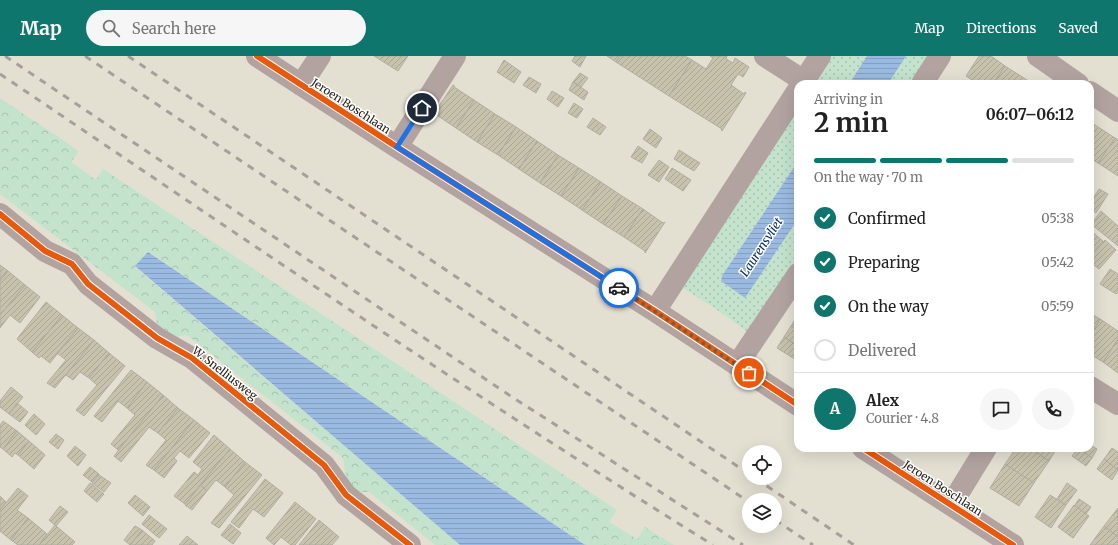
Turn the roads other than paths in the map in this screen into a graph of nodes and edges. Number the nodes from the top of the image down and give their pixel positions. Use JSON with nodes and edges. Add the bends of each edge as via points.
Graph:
{"nodes":[{"id":1,"x":257,"y":56,"type":"edge"},
{"id":2,"x":320,"y":56,"type":"edge"},
{"id":3,"x":455,"y":56,"type":"edge"},
{"id":4,"x":765,"y":56,"type":"edge"},
{"id":5,"x":820,"y":56,"type":"edge"},
{"id":6,"x":940,"y":56,"type":"edge"},
{"id":7,"x":1038,"y":56,"type":"edge"},
{"id":8,"x":795,"y":80,"type":"edge"},
{"id":9,"x":804,"y":80,"type":"edge"},
{"id":10,"x":925,"y":80,"type":"edge"},
{"id":11,"x":1072,"y":80,"type":"edge"},
{"id":12,"x":301,"y":85,"type":"junction"},
{"id":13,"x":1094,"y":95,"type":"edge"},
{"id":14,"x":794,"y":96,"type":"edge"},
{"id":15,"x":1118,"y":112,"type":"edge"},
{"id":16,"x":397,"y":147,"type":"junction"},
{"id":17,"x":0,"y":214,"type":"edge"},
{"id":18,"x":794,"y":280,"type":"edge"},
{"id":19,"x":655,"y":311,"type":"junction"},
{"id":20,"x":737,"y":365,"type":"junction"},
{"id":21,"x":1094,"y":389,"type":"edge"},
{"id":22,"x":794,"y":402,"type":"edge"},
{"id":23,"x":1118,"y":404,"type":"edge"},
{"id":24,"x":869,"y":452,"type":"edge"},
{"id":25,"x":984,"y":452,"type":"edge"},
{"id":26,"x":951,"y":505,"type":"junction"},
{"id":27,"x":410,"y":545,"type":"edge"},
{"id":28,"x":1013,"y":545,"type":"edge"}],
"edges":[{"from":1,"to":12,"type":"street","name":"Jeroen Boschlaan"},
{"from":2,"to":12,"type":"street"},
{"from":3,"to":16,"type":"street"},
{"from":4,"to":8,"type":"street"},
{"from":5,"to":9,"type":"street"},
{"from":6,"to":10,"type":"street"},
{"from":7,"to":11,"type":"street"},
{"from":12,"to":16,"type":"street","name":"Jeroen Boschlaan"},
{"from":13,"to":15,"type":"street"},
{"from":14,"to":19,"type":"street"},
{"from":16,"to":19,"type":"street","name":"Jeroen Boschlaan"},
{"from":17,"to":27,"type":"street","name":"W. Snelliusweg","via":[[45,250],[72,264],[88,284],[157,338],[192,358],[324,465],[346,495]]},
{"from":18,"to":20,"type":"street"},
{"from":19,"to":20,"type":"street","name":"Jeroen Boschlaan"},
{"from":20,"to":22,"type":"street","name":"Jeroen Boschlaan"},
{"from":21,"to":23,"type":"street"},
{"from":24,"to":26,"type":"street","name":"Jeroen Boschlaan"},
{"from":25,"to":26,"type":"street"},
{"from":26,"to":28,"type":"street","name":"Jeroen Boschlaan"}]}
